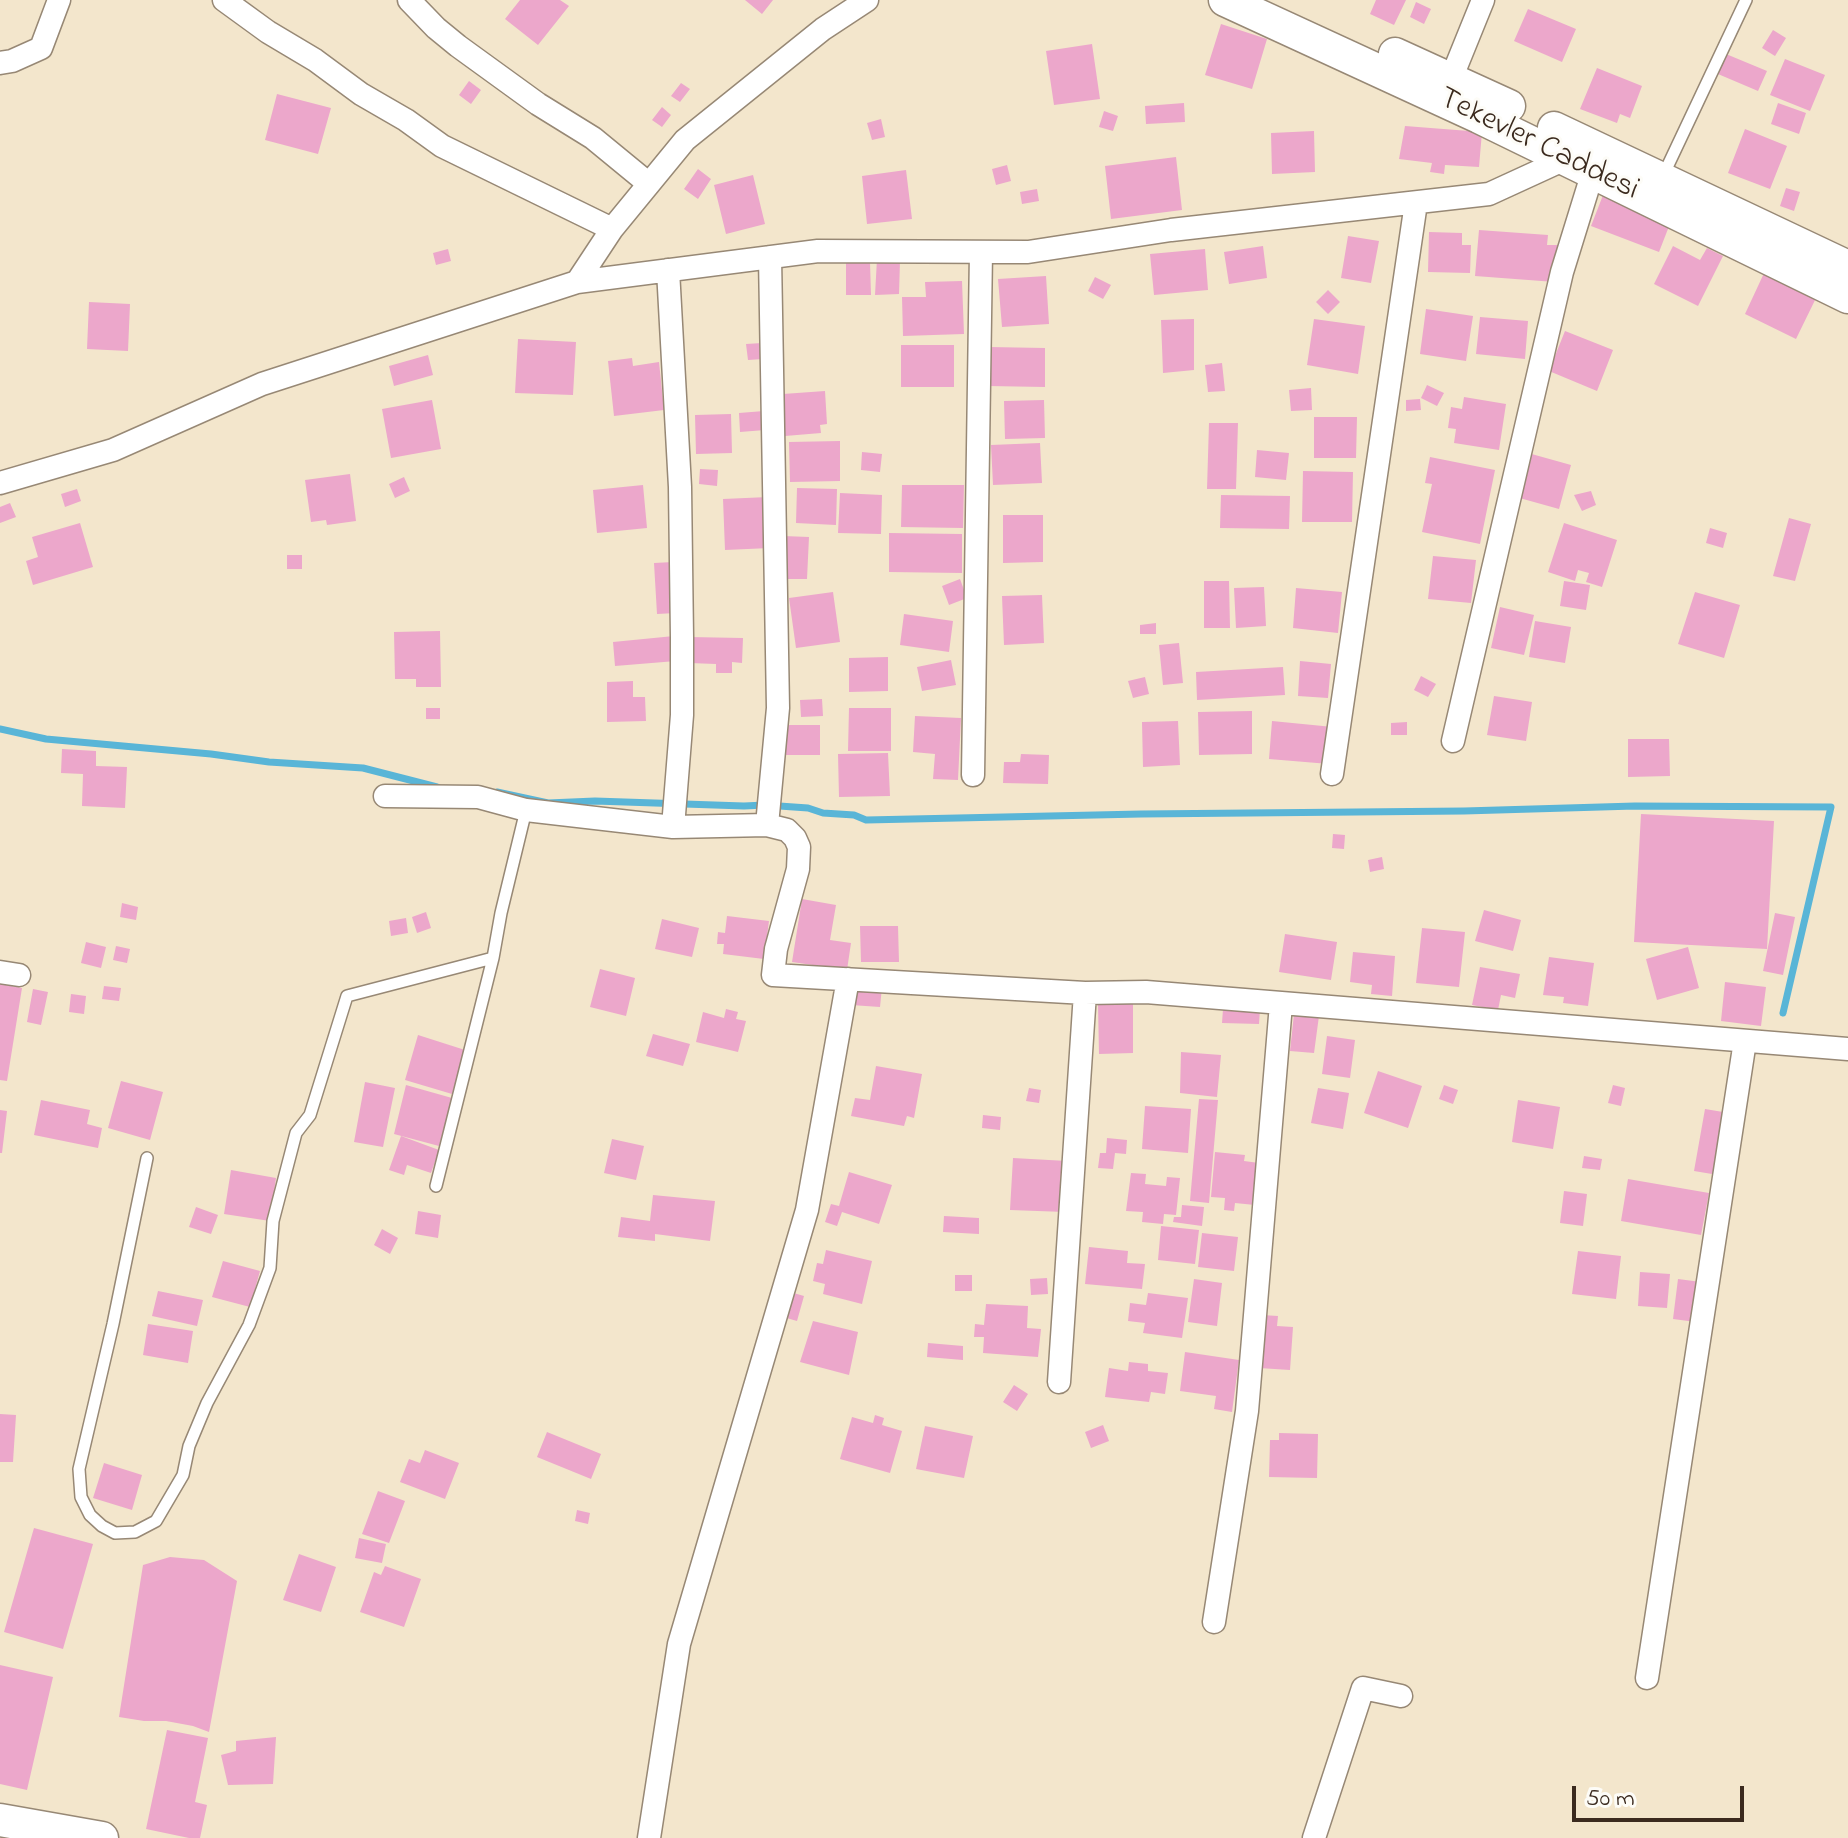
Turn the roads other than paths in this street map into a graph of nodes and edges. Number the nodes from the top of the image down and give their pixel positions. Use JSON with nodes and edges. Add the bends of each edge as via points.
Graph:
{"nodes":[{"id":1,"x":59,"y":0,"type":"edge"},
{"id":2,"x":224,"y":0,"type":"edge"},
{"id":3,"x":409,"y":0,"type":"edge"},
{"id":4,"x":867,"y":0,"type":"edge"},
{"id":5,"x":1225,"y":0,"type":"edge"},
{"id":6,"x":1271,"y":0,"type":"edge"},
{"id":7,"x":1483,"y":0,"type":"edge"},
{"id":8,"x":1746,"y":0,"type":"edge"},
{"id":9,"x":0,"y":63,"type":"edge"},
{"id":10,"x":1451,"y":79,"type":"junction"},
{"id":11,"x":1588,"y":157,"type":"junction"},
{"id":12,"x":1662,"y":179,"type":"junction"},
{"id":13,"x":649,"y":184,"type":"junction"},
{"id":14,"x":1416,"y":203,"type":"junction"},
{"id":15,"x":612,"y":229,"type":"junction"},
{"id":16,"x":981,"y":252,"type":"junction"},
{"id":17,"x":770,"y":257,"type":"junction"},
{"id":18,"x":1848,"y":267,"type":"edge"},
{"id":19,"x":668,"y":270,"type":"junction"},
{"id":20,"x":577,"y":282,"type":"junction"},
{"id":21,"x":1848,"y":297,"type":"edge"},
{"id":22,"x":0,"y":483,"type":"edge"},
{"id":23,"x":1453,"y":741,"type":"dead end"},
{"id":24,"x":1332,"y":774,"type":"dead end"},
{"id":25,"x":973,"y":775,"type":"dead end"},
{"id":26,"x":385,"y":796,"type":"dead end"},
{"id":27,"x":526,"y":810,"type":"junction"},
{"id":28,"x":767,"y":825,"type":"junction"},
{"id":29,"x":673,"y":827,"type":"junction"},
{"id":30,"x":493,"y":958,"type":"junction"},
{"id":31,"x":848,"y":979,"type":"junction"},
{"id":32,"x":1085,"y":993,"type":"junction"},
{"id":33,"x":1281,"y":1004,"type":"junction"},
{"id":34,"x":1745,"y":1041,"type":"junction"},
{"id":35,"x":1848,"y":1049,"type":"edge"},
{"id":36,"x":147,"y":1158,"type":"dead end"},
{"id":37,"x":436,"y":1186,"type":"dead end"},
{"id":38,"x":1059,"y":1382,"type":"dead end"},
{"id":39,"x":1214,"y":1622,"type":"dead end"},
{"id":40,"x":1647,"y":1678,"type":"dead end"},
{"id":41,"x":1401,"y":1696,"type":"dead end"},
{"id":42,"x":0,"y":1820,"type":"edge"},
{"id":43,"x":102,"y":1838,"type":"edge"},
{"id":44,"x":649,"y":1838,"type":"edge"},
{"id":45,"x":1314,"y":1838,"type":"edge"}],
"edges":[{"from":1,"to":9,"type":"street","via":[[41,48]]},
{"from":2,"to":15,"type":"street","via":[[442,146]]},
{"from":3,"to":13,"type":"street","via":[[481,63],[593,138]]},
{"from":4,"to":13,"type":"street","via":[[685,140]]},
{"from":5,"to":11,"type":"street","name":"Tekevler Caddesi"},
{"from":6,"to":10,"type":"street"},
{"from":7,"to":10,"type":"street"},
{"from":8,"to":12,"type":"lane"},
{"from":10,"to":11,"type":"street"},
{"from":11,"to":12,"type":"street"},
{"from":11,"to":14,"type":"street","via":[[1489,194]]},
{"from":11,"to":21,"type":"street","name":"Tekevler Caddesi"},
{"from":11,"to":23,"type":"street"},
{"from":12,"to":18,"type":"street"},
{"from":13,"to":15,"type":"street"},
{"from":14,"to":16,"type":"street","via":[[1028,252]]},
{"from":14,"to":24,"type":"street"},
{"from":15,"to":20,"type":"street"},
{"from":16,"to":17,"type":"street","via":[[818,251]]},
{"from":16,"to":25,"type":"street"},
{"from":17,"to":19,"type":"street"},
{"from":17,"to":28,"type":"street","via":[[778,708]]},
{"from":19,"to":20,"type":"street"},
{"from":19,"to":29,"type":"street","via":[[682,557],[682,715]]},
{"from":20,"to":22,"type":"street","via":[[262,384],[113,450]]},
{"from":26,"to":27,"type":"street","via":[[478,797]]},
{"from":27,"to":29,"type":"street"},
{"from":27,"to":30,"type":"lane"},
{"from":28,"to":29,"type":"street"},
{"from":28,"to":31,"type":"street","via":[[787,830],[799,847],[773,975]]},
{"from":30,"to":36,"type":"lane","via":[[347,996],[310,1115],[296,1133],[273,1221],[270,1268],[249,1325],[207,1403],[183,1475],[156,1521],[135,1532],[115,1533],[90,1515],[81,1497],[79,1469]]},
{"from":30,"to":37,"type":"lane"},
{"from":31,"to":32,"type":"street"},
{"from":31,"to":44,"type":"street","via":[[807,1210],[679,1644]]},
{"from":32,"to":33,"type":"street","via":[[1146,992]]},
{"from":32,"to":38,"type":"street"},
{"from":33,"to":34,"type":"street"},
{"from":33,"to":39,"type":"street","via":[[1247,1411]]},
{"from":34,"to":35,"type":"street"},
{"from":34,"to":40,"type":"street"},
{"from":41,"to":45,"type":"street","via":[[1363,1688]]},
{"from":42,"to":43,"type":"street"}]}
